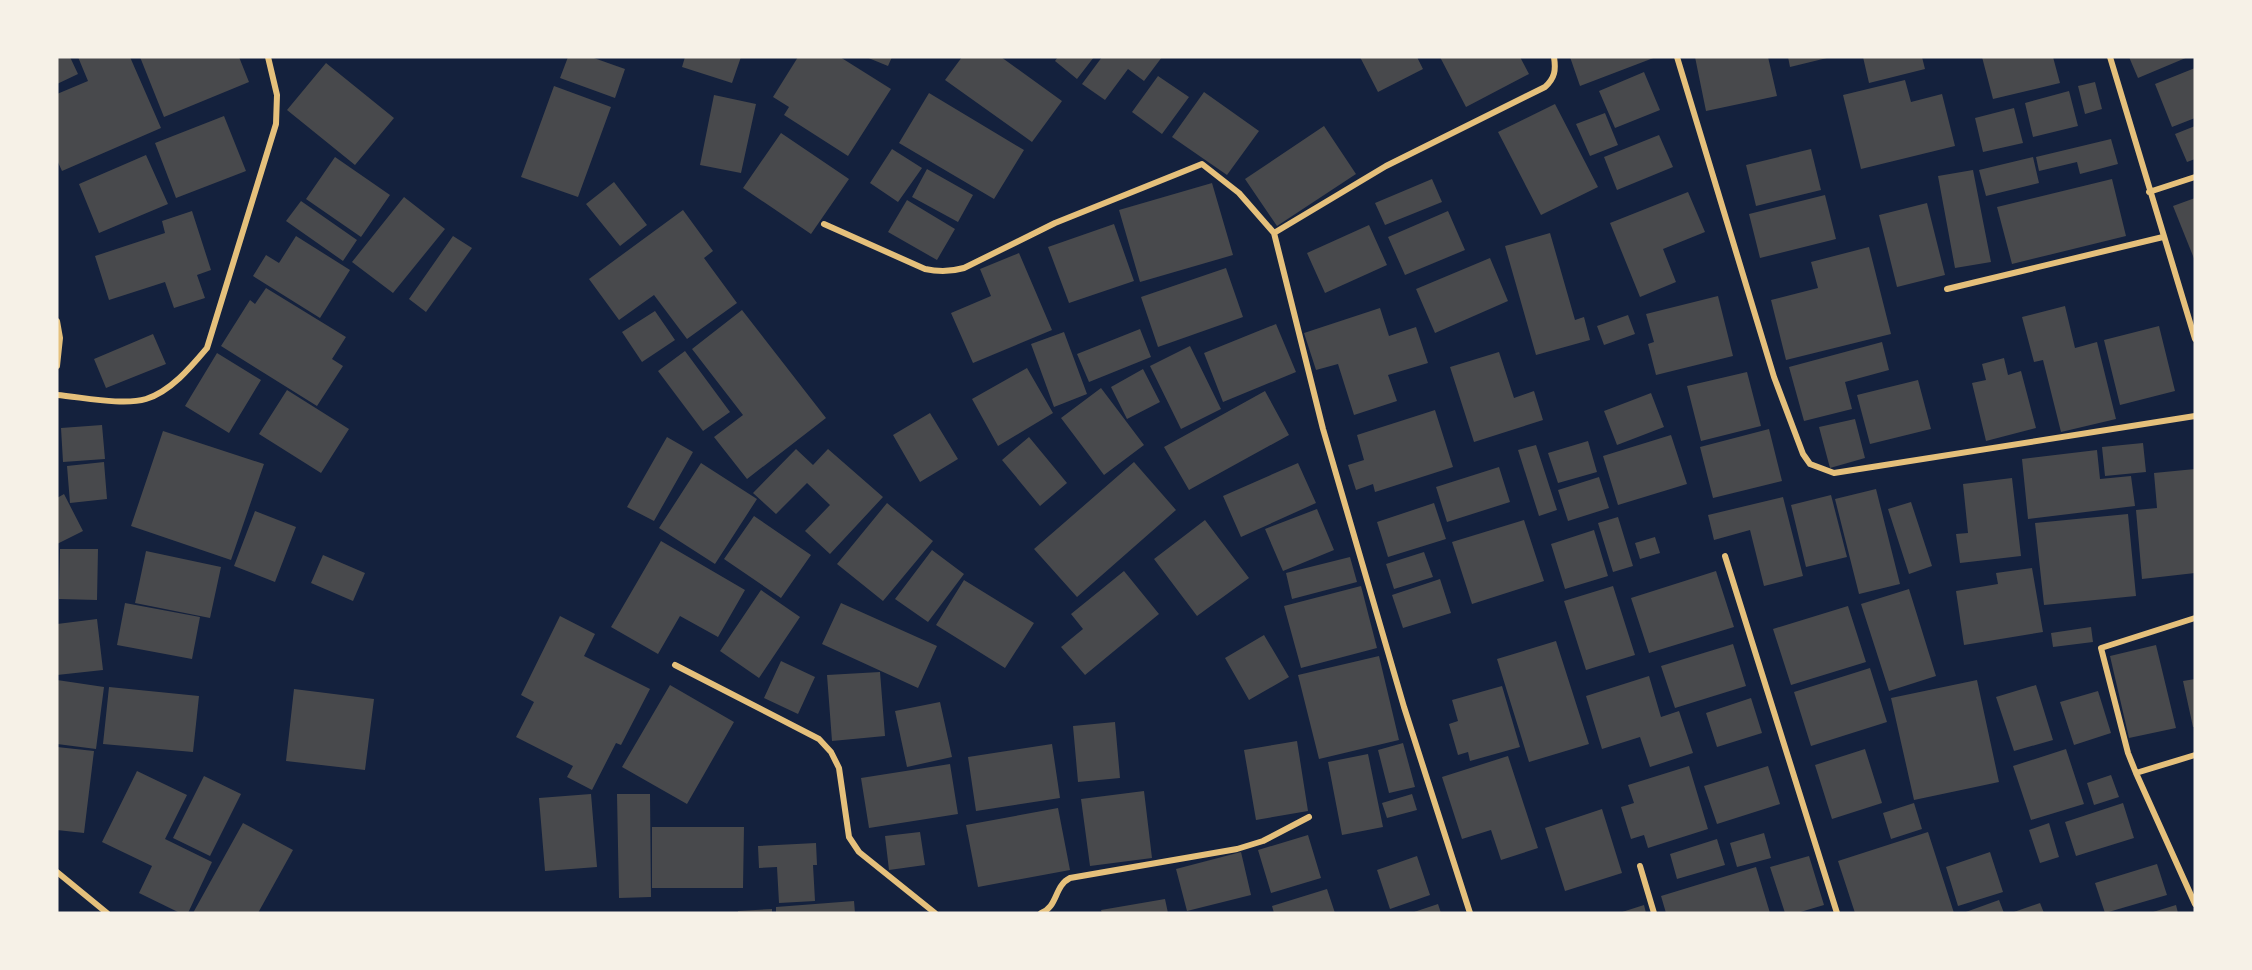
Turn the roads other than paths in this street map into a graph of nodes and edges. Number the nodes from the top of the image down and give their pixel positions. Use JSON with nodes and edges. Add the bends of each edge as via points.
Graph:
{"nodes":[{"id":1,"x":268,"y":57,"type":"edge"},
{"id":2,"x":1554,"y":57,"type":"edge"},
{"id":3,"x":1677,"y":57,"type":"edge"},
{"id":4,"x":2110,"y":57,"type":"edge"},
{"id":5,"x":2195,"y":177,"type":"edge"},
{"id":6,"x":2150,"y":192,"type":"junction"},
{"id":7,"x":824,"y":224,"type":"dead end"},
{"id":8,"x":1274,"y":233,"type":"junction"},
{"id":9,"x":2163,"y":237,"type":"junction"},
{"id":10,"x":1947,"y":289,"type":"dead end"},
{"id":11,"x":57,"y":321,"type":"edge"},
{"id":12,"x":2195,"y":339,"type":"edge"},
{"id":13,"x":57,"y":366,"type":"edge"},
{"id":14,"x":57,"y":395,"type":"edge"},
{"id":15,"x":2195,"y":416,"type":"edge"},
{"id":16,"x":1725,"y":556,"type":"dead end"},
{"id":17,"x":2195,"y":618,"type":"edge"},
{"id":18,"x":675,"y":664,"type":"dead end"},
{"id":19,"x":2195,"y":755,"type":"edge"},
{"id":20,"x":2136,"y":774,"type":"junction"},
{"id":21,"x":1309,"y":817,"type":"dead end"},
{"id":22,"x":1640,"y":866,"type":"dead end"},
{"id":23,"x":57,"y":872,"type":"edge"},
{"id":24,"x":2195,"y":904,"type":"edge"},
{"id":25,"x":107,"y":913,"type":"edge"},
{"id":26,"x":935,"y":913,"type":"edge"},
{"id":27,"x":1041,"y":913,"type":"edge"},
{"id":28,"x":1470,"y":913,"type":"edge"},
{"id":29,"x":1654,"y":913,"type":"edge"},
{"id":30,"x":1837,"y":913,"type":"edge"}],
"edges":[{"from":1,"to":14,"type":"street","via":[[277,95],[276,124],[207,348],[189,369],[146,399],[122,401]]},
{"from":2,"to":8,"type":"street","via":[[1555,74],[1545,87],[1386,166]]},
{"from":3,"to":15,"type":"street","via":[[1774,377],[1810,464],[1834,473]]},
{"from":4,"to":6,"type":"street"},
{"from":5,"to":6,"type":"street"},
{"from":6,"to":9,"type":"street"},
{"from":7,"to":8,"type":"street","via":[[925,269],[951,272],[1055,223],[1202,164],[1239,193]]},
{"from":8,"to":28,"type":"street","via":[[1323,429],[1404,707]]},
{"from":9,"to":10,"type":"street"},
{"from":9,"to":12,"type":"street"},
{"from":11,"to":13,"type":"street"},
{"from":16,"to":30,"type":"street"},
{"from":17,"to":20,"type":"street","via":[[2101,648]]},
{"from":18,"to":26,"type":"street","via":[[819,739],[839,768],[849,837],[859,852]]},
{"from":19,"to":20,"type":"street"},
{"from":20,"to":24,"type":"street"},
{"from":21,"to":27,"type":"street","via":[[1263,841],[1237,849],[1070,878],[1059,888],[1048,911]]},
{"from":22,"to":29,"type":"street"},
{"from":23,"to":25,"type":"street"}]}
